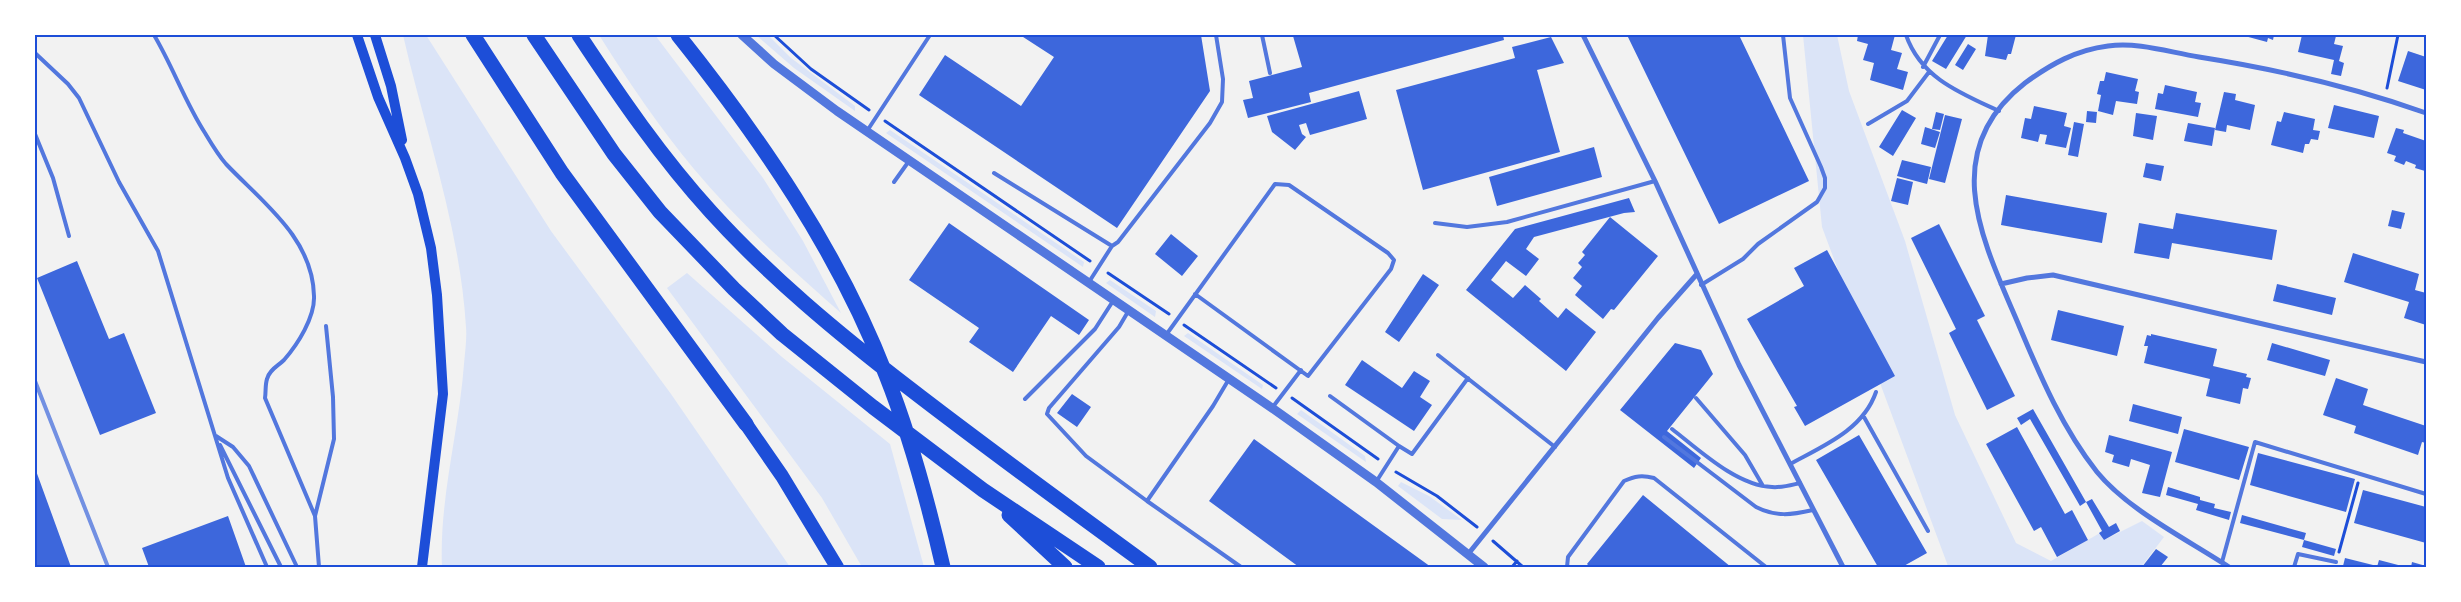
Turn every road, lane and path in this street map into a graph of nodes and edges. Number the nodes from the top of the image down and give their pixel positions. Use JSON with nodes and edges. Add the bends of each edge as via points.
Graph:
{"nodes":[{"id":1,"x":154,"y":35,"type":"edge"},
{"id":2,"x":357,"y":35,"type":"edge"},
{"id":3,"x":375,"y":35,"type":"edge"},
{"id":4,"x":473,"y":35,"type":"edge"},
{"id":5,"x":534,"y":35,"type":"edge"},
{"id":6,"x":579,"y":35,"type":"edge"},
{"id":7,"x":678,"y":35,"type":"edge"},
{"id":8,"x":742,"y":35,"type":"edge"},
{"id":9,"x":774,"y":35,"type":"edge"},
{"id":10,"x":930,"y":35,"type":"edge"},
{"id":11,"x":1216,"y":35,"type":"edge"},
{"id":12,"x":1262,"y":35,"type":"edge"},
{"id":13,"x":1583,"y":35,"type":"edge"},
{"id":14,"x":1783,"y":35,"type":"edge"},
{"id":15,"x":1906,"y":35,"type":"edge"},
{"id":16,"x":1940,"y":35,"type":"edge"},
{"id":17,"x":2398,"y":35,"type":"edge"},
{"id":18,"x":35,"y":53,"type":"edge"},
{"id":19,"x":40,"y":56,"type":"junction"},
{"id":20,"x":35,"y":62,"type":"edge"},
{"id":21,"x":1923,"y":67,"type":"junction"},
{"id":22,"x":1270,"y":72,"type":"dead end"},
{"id":23,"x":1930,"y":72,"type":"junction"},
{"id":24,"x":2386,"y":98,"type":"junction"},
{"id":25,"x":1999,"y":111,"type":"junction"},
{"id":26,"x":2426,"y":113,"type":"edge"},
{"id":27,"x":877,"y":115,"type":"junction"},
{"id":28,"x":1868,"y":124,"type":"dead end"},
{"id":29,"x":867,"y":131,"type":"junction"},
{"id":30,"x":35,"y":134,"type":"edge"},
{"id":31,"x":405,"y":158,"type":"junction"},
{"id":32,"x":910,"y":160,"type":"junction"},
{"id":33,"x":994,"y":173,"type":"dead end"},
{"id":34,"x":1655,"y":181,"type":"junction"},
{"id":35,"x":894,"y":182,"type":"dead end"},
{"id":36,"x":1435,"y":223,"type":"dead end"},
{"id":37,"x":69,"y":236,"type":"dead end"},
{"id":38,"x":1112,"y":246,"type":"junction"},
{"id":39,"x":1099,"y":267,"type":"junction"},
{"id":40,"x":1697,"y":274,"type":"junction"},
{"id":41,"x":1089,"y":282,"type":"junction"},
{"id":42,"x":1701,"y":284,"type":"junction"},
{"id":43,"x":2002,"y":284,"type":"junction"},
{"id":44,"x":1195,"y":294,"type":"junction"},
{"id":45,"x":1114,"y":300,"type":"junction"},
{"id":46,"x":1129,"y":310,"type":"junction"},
{"id":47,"x":1177,"y":320,"type":"junction"},
{"id":48,"x":326,"y":326,"type":"dead end"},
{"id":49,"x":1166,"y":335,"type":"junction"},
{"id":50,"x":1438,"y":355,"type":"dead end"},
{"id":51,"x":2426,"y":362,"type":"edge"},
{"id":52,"x":1301,"y":370,"type":"junction"},
{"id":53,"x":1468,"y":378,"type":"junction"},
{"id":54,"x":1229,"y":379,"type":"junction"},
{"id":55,"x":1876,"y":392,"type":"dead end"},
{"id":56,"x":1284,"y":393,"type":"junction"},
{"id":57,"x":1330,"y":396,"type":"dead end"},
{"id":58,"x":1696,"y":398,"type":"dead end"},
{"id":59,"x":1025,"y":399,"type":"dead end"},
{"id":60,"x":1272,"y":408,"type":"junction"},
{"id":61,"x":1864,"y":417,"type":"junction"},
{"id":62,"x":746,"y":424,"type":"joint"},
{"id":63,"x":1672,"y":429,"type":"dead end"},
{"id":64,"x":216,"y":436,"type":"junction"},
{"id":65,"x":1664,"y":437,"type":"dead end"},
{"id":66,"x":1399,"y":446,"type":"junction"},
{"id":67,"x":1555,"y":447,"type":"junction"},
{"id":68,"x":1790,"y":464,"type":"junction"},
{"id":69,"x":1386,"y":465,"type":"junction"},
{"id":70,"x":2360,"y":474,"type":"junction"},
{"id":71,"x":1376,"y":482,"type":"junction"},
{"id":72,"x":1800,"y":483,"type":"junction"},
{"id":73,"x":1763,"y":486,"type":"junction"},
{"id":74,"x":983,"y":490,"type":"junction"},
{"id":75,"x":2426,"y":494,"type":"edge"},
{"id":76,"x":1147,"y":501,"type":"junction"},
{"id":77,"x":1813,"y":510,"type":"junction"},
{"id":78,"x":315,"y":516,"type":"junction"},
{"id":79,"x":1928,"y":531,"type":"dead end"},
{"id":80,"x":1486,"y":534,"type":"junction"},
{"id":81,"x":1469,"y":553,"type":"junction"},
{"id":82,"x":1517,"y":562,"type":"junction"},
{"id":83,"x":2222,"y":562,"type":"junction"},
{"id":84,"x":2336,"y":562,"type":"joint"},
{"id":85,"x":943,"y":565,"type":"edge"},
{"id":86,"x":267,"y":567,"type":"edge"},
{"id":87,"x":281,"y":567,"type":"edge"},
{"id":88,"x":297,"y":567,"type":"edge"},
{"id":89,"x":319,"y":567,"type":"edge"},
{"id":90,"x":422,"y":567,"type":"edge"},
{"id":91,"x":618,"y":567,"type":"edge"},
{"id":92,"x":626,"y":567,"type":"edge"},
{"id":93,"x":837,"y":567,"type":"edge"},
{"id":94,"x":1065,"y":567,"type":"edge"},
{"id":95,"x":1098,"y":567,"type":"edge"},
{"id":96,"x":1150,"y":567,"type":"edge"},
{"id":97,"x":1240,"y":567,"type":"edge"},
{"id":98,"x":1484,"y":567,"type":"edge"},
{"id":99,"x":1512,"y":567,"type":"edge"},
{"id":100,"x":1523,"y":567,"type":"edge"},
{"id":101,"x":1567,"y":567,"type":"edge"},
{"id":102,"x":1766,"y":567,"type":"edge"},
{"id":103,"x":1843,"y":567,"type":"edge"},
{"id":104,"x":2229,"y":567,"type":"edge"},
{"id":105,"x":2294,"y":567,"type":"edge"}],
"edges":[{"from":1,"to":78,"type":"lane","via":[[172,64],[204,132],[225,162],[297,238],[309,267],[314,296],[312,314],[284,359],[267,378],[265,398]]},
{"from":2,"to":31,"type":"main road","via":[[378,97]]},
{"from":3,"to":31,"type":"main road","via":[[392,86]]},
{"from":4,"to":62,"type":"highway","via":[[571,186]]},
{"from":5,"to":74,"type":"highway","via":[[614,154],[660,212],[709,265],[820,366]]},
{"from":6,"to":96,"type":"highway","via":[[666,160],[712,213],[808,306],[960,428]]},
{"from":7,"to":85,"type":"highway","via":[[760,145],[800,206],[864,324],[898,406],[921,478]]},
{"from":8,"to":29,"type":"street","via":[[774,64]]},
{"from":9,"to":27,"type":"path","via":[[811,69]]},
{"from":10,"to":27,"type":"lane"},
{"from":11,"to":38,"type":"lane","via":[[1223,79],[1222,102],[1210,123]]},
{"from":12,"to":22,"type":"lane"},
{"from":13,"to":34,"type":"street"},
{"from":14,"to":42,"type":"lane","via":[[1790,98],[1821,167],[1826,188],[1806,212],[1758,244],[1743,260]]},
{"from":15,"to":21,"type":"lane"},
{"from":16,"to":21,"type":"lane"},
{"from":17,"to":24,"type":"path"},
{"from":18,"to":19,"type":"lane"},
{"from":19,"to":20,"type":"lane"},
{"from":19,"to":64,"type":"lane","via":[[79,98],[119,182],[158,251]]},
{"from":21,"to":23,"type":"lane"},
{"from":23,"to":25,"type":"lane","via":[[1954,89]]},
{"from":23,"to":28,"type":"lane","via":[[1907,101]]},
{"from":24,"to":25,"type":"street","via":[[2225,61],[2148,46],[2125,45],[2061,59],[2016,91]]},
{"from":24,"to":26,"type":"street"},
{"from":25,"to":43,"type":"street","via":[[1977,149],[1974,169],[1977,213],[1987,253]]},
{"from":27,"to":29,"type":"lane"},
{"from":27,"to":39,"type":"path"},
{"from":29,"to":32,"type":"street"},
{"from":30,"to":37,"type":"lane","via":[[54,178]]},
{"from":31,"to":90,"type":"main road","via":[[431,248],[441,335],[443,394]]},
{"from":32,"to":35,"type":"lane"},
{"from":32,"to":41,"type":"street"},
{"from":33,"to":38,"type":"lane"},
{"from":34,"to":36,"type":"lane","via":[[1507,222],[1467,227]]},
{"from":34,"to":40,"type":"street"},
{"from":38,"to":39,"type":"lane"},
{"from":39,"to":41,"type":"lane"},
{"from":39,"to":47,"type":"path"},
{"from":40,"to":42,"type":"street"},
{"from":40,"to":67,"type":"street"},
{"from":41,"to":45,"type":"street"},
{"from":42,"to":68,"type":"street"},
{"from":43,"to":51,"type":"street","via":[[2054,275]]},
{"from":43,"to":83,"type":"street","via":[[2043,382],[2074,439],[2097,472],[2139,508]]},
{"from":44,"to":47,"type":"lane"},
{"from":44,"to":52,"type":"lane"},
{"from":44,"to":52,"type":"lane","via":[[1275,184],[1289,185],[1388,253],[1394,260],[1391,269],[1312,373],[1308,376]]},
{"from":45,"to":46,"type":"street"},
{"from":45,"to":59,"type":"lane","via":[[1095,329]]},
{"from":46,"to":49,"type":"street"},
{"from":46,"to":76,"type":"lane","via":[[1119,327],[1047,414],[1086,456]]},
{"from":47,"to":49,"type":"lane"},
{"from":47,"to":56,"type":"path"},
{"from":48,"to":78,"type":"lane","via":[[334,439]]},
{"from":49,"to":54,"type":"street"},
{"from":50,"to":53,"type":"lane"},
{"from":52,"to":56,"type":"lane"},
{"from":53,"to":66,"type":"lane","via":[[1412,454]]},
{"from":53,"to":67,"type":"lane"},
{"from":54,"to":60,"type":"street"},
{"from":54,"to":76,"type":"lane"},
{"from":55,"to":61,"type":"lane"},
{"from":56,"to":60,"type":"lane"},
{"from":56,"to":69,"type":"path"},
{"from":57,"to":66,"type":"lane"},
{"from":58,"to":73,"type":"lane","via":[[1745,455]]},
{"from":60,"to":71,"type":"street"},
{"from":61,"to":68,"type":"lane","via":[[1827,444]]},
{"from":61,"to":79,"type":"lane"},
{"from":62,"to":93,"type":"highway"},
{"from":63,"to":73,"type":"lane","via":[[1732,473]]},
{"from":64,"to":86,"type":"lane","via":[[228,478]]},
{"from":64,"to":87,"type":"lane"},
{"from":64,"to":88,"type":"lane","via":[[233,447],[249,466]]},
{"from":65,"to":77,"type":"lane","via":[[1756,507],[1781,515]]},
{"from":66,"to":69,"type":"lane"},
{"from":67,"to":80,"type":"street"},
{"from":68,"to":72,"type":"street"},
{"from":69,"to":71,"type":"lane"},
{"from":69,"to":80,"type":"path","via":[[1437,496]]},
{"from":70,"to":75,"type":"lane"},
{"from":70,"to":83,"type":"lane","via":[[2255,442]]},
{"from":70,"to":84,"type":"path"},
{"from":71,"to":81,"type":"street"},
{"from":72,"to":73,"type":"lane"},
{"from":72,"to":77,"type":"street"},
{"from":74,"to":94,"type":"highway"},
{"from":74,"to":95,"type":"highway"},
{"from":76,"to":97,"type":"lane"},
{"from":77,"to":103,"type":"street"},
{"from":78,"to":89,"type":"lane"},
{"from":80,"to":81,"type":"street"},
{"from":80,"to":82,"type":"path"},
{"from":81,"to":98,"type":"street"},
{"from":82,"to":99,"type":"path"},
{"from":82,"to":100,"type":"path"},
{"from":83,"to":104,"type":"street"},
{"from":84,"to":105,"type":"lane","via":[[2298,554]]},
{"from":91,"to":92,"type":"path"},
{"from":101,"to":102,"type":"lane","via":[[1568,557],[1624,482],[1634,476],[1654,478]]}]}
